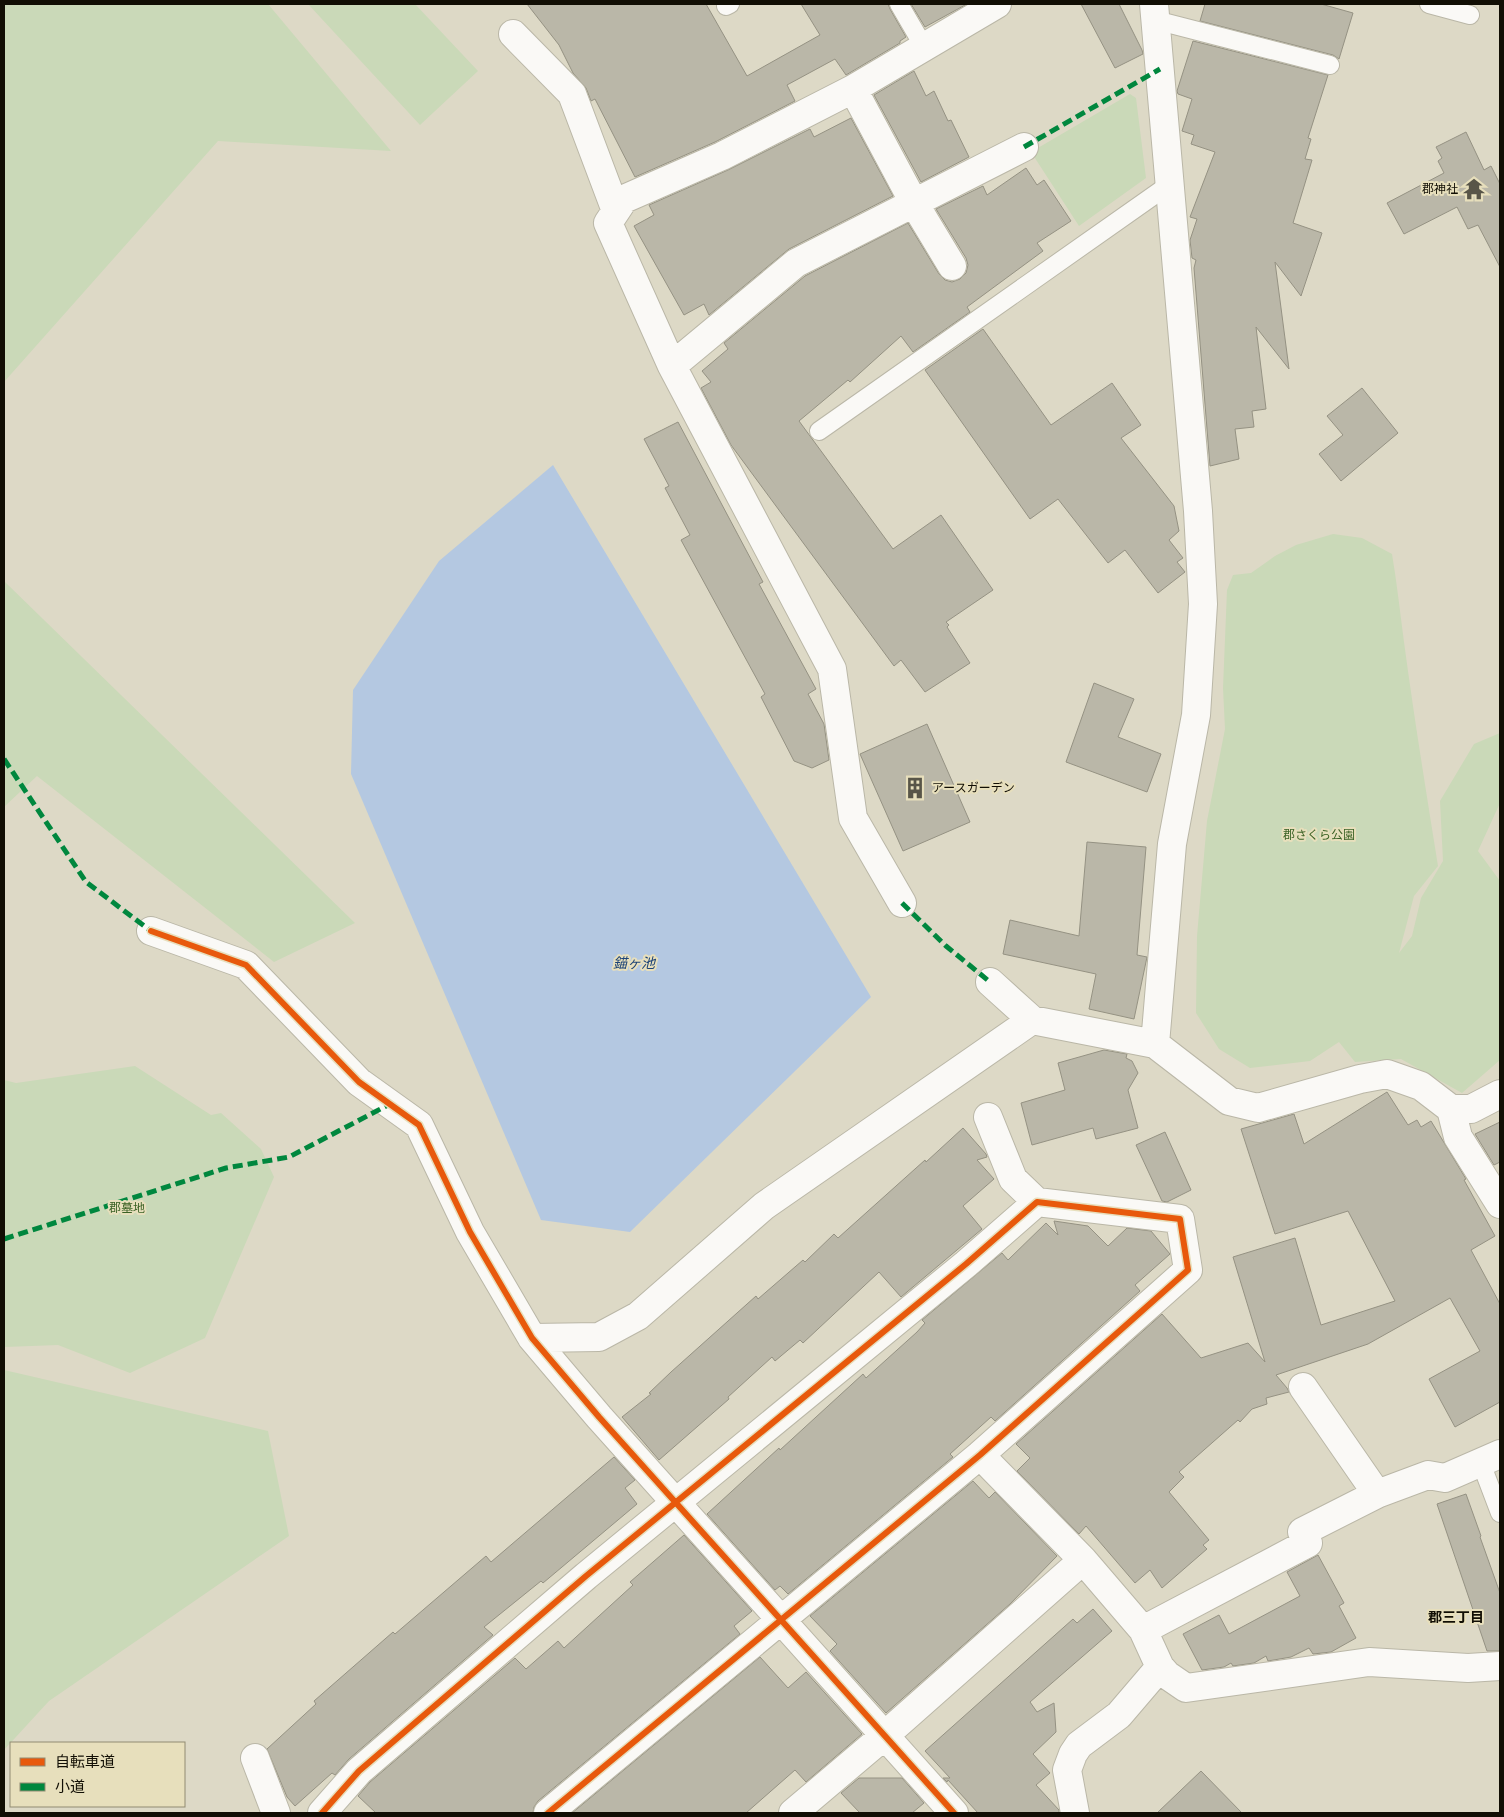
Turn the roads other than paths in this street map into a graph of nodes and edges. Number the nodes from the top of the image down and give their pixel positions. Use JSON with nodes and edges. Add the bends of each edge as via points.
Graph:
{"nodes":[{"id":1,"x":900,"y":4,"type":"edge"},
{"id":2,"x":997,"y":4,"type":"edge"},
{"id":3,"x":1428,"y":4,"type":"edge"},
{"id":4,"x":1154,"y":12,"type":"edge"},
{"id":5,"x":1470,"y":14,"type":"dead end"},
{"id":6,"x":513,"y":34,"type":"dead end"},
{"id":7,"x":924,"y":47,"type":"junction"},
{"id":8,"x":1330,"y":65,"type":"dead end"},
{"id":9,"x":853,"y":88,"type":"junction"},
{"id":10,"x":1024,"y":147,"type":"dead end"},
{"id":11,"x":1170,"y":184,"type":"junction"},
{"id":12,"x":914,"y":203,"type":"junction"},
{"id":13,"x":616,"y":211,"type":"junction"},
{"id":14,"x":952,"y":266,"type":"dead end"},
{"id":15,"x":672,"y":366,"type":"junction"},
{"id":16,"x":819,"y":431,"type":"dead end"},
{"id":17,"x":902,"y":903,"type":"dead end"},
{"id":18,"x":151,"y":931,"type":"dead end"},
{"id":19,"x":990,"y":982,"type":"dead end"},
{"id":20,"x":1032,"y":1020,"type":"junction"},
{"id":21,"x":1155,"y":1044,"type":"junction"},
{"id":22,"x":1500,"y":1094,"type":"edge"},
{"id":23,"x":1451,"y":1109,"type":"junction"},
{"id":24,"x":988,"y":1117,"type":"dead end"},
{"id":25,"x":1037,"y":1202,"type":"junction"},
{"id":26,"x":1500,"y":1204,"type":"edge"},
{"id":27,"x":532,"y":1338,"type":"junction"},
{"id":28,"x":1303,"y":1386,"type":"dead end"},
{"id":29,"x":980,"y":1455,"type":"junction"},
{"id":30,"x":1490,"y":1458,"type":"edge"},
{"id":31,"x":1377,"y":1494,"type":"junction"},
{"id":32,"x":675,"y":1503,"type":"junction"},
{"id":33,"x":1500,"y":1513,"type":"edge"},
{"id":34,"x":1083,"y":1560,"type":"junction"},
{"id":35,"x":780,"y":1619,"type":"junction"},
{"id":36,"x":1144,"y":1630,"type":"junction"},
{"id":37,"x":1500,"y":1666,"type":"edge"},
{"id":38,"x":1160,"y":1668,"type":"junction"},
{"id":39,"x":884,"y":1736,"type":"junction"},
{"id":40,"x":255,"y":1758,"type":"dead end"},
{"id":41,"x":276,"y":1813,"type":"edge"},
{"id":42,"x":322,"y":1813,"type":"edge"},
{"id":43,"x":548,"y":1813,"type":"edge"},
{"id":44,"x":793,"y":1813,"type":"edge"},
{"id":45,"x":954,"y":1813,"type":"edge"},
{"id":46,"x":1075,"y":1813,"type":"edge"}],
"edges":[{"from":1,"to":7,"type":"lane"},
{"from":2,"to":7,"type":"street"},
{"from":3,"to":5,"type":"lane"},
{"from":4,"to":8,"type":"lane"},
{"from":4,"to":11,"type":"street"},
{"from":6,"to":13,"type":"street","via":[[572,94]]},
{"from":7,"to":9,"type":"street"},
{"from":9,"to":12,"type":"street"},
{"from":9,"to":13,"type":"street","via":[[722,156],[624,199]]},
{"from":10,"to":12,"type":"street"},
{"from":11,"to":16,"type":"lane"},
{"from":11,"to":21,"type":"street","via":[[1198,511],[1202,604],[1196,715],[1172,844]]},
{"from":12,"to":14,"type":"street"},
{"from":12,"to":15,"type":"street","via":[[796,263]]},
{"from":13,"to":15,"type":"street","via":[[608,223]]},
{"from":15,"to":17,"type":"street","via":[[832,669],[853,818]]},
{"from":18,"to":27,"type":"street","via":[[246,965],[359,1082],[418,1125],[470,1232]]},
{"from":19,"to":20,"type":"street"},
{"from":20,"to":21,"type":"street"},
{"from":20,"to":27,"type":"street","via":[[764,1206],[638,1316],[599,1337]]},
{"from":21,"to":23,"type":"street","via":[[1229,1101],[1258,1108],[1387,1074],[1421,1086]]},
{"from":22,"to":23,"type":"street","via":[[1471,1109]]},
{"from":23,"to":26,"type":"street","via":[[1458,1138]]},
{"from":24,"to":25,"type":"street","via":[[1013,1179]]},
{"from":25,"to":29,"type":"street","via":[[1180,1219],[1188,1270]]},
{"from":25,"to":32,"type":"street"},
{"from":27,"to":32,"type":"street"},
{"from":28,"to":31,"type":"street"},
{"from":29,"to":34,"type":"street"},
{"from":29,"to":35,"type":"street"},
{"from":30,"to":31,"type":"street","via":[[1445,1478],[1428,1475]]},
{"from":30,"to":33,"type":"lane"},
{"from":31,"to":36,"type":"street","via":[[1302,1532],[1308,1543]]},
{"from":32,"to":35,"type":"street"},
{"from":32,"to":42,"type":"street","via":[[360,1771]]},
{"from":34,"to":36,"type":"street"},
{"from":34,"to":39,"type":"street"},
{"from":35,"to":39,"type":"street"},
{"from":35,"to":43,"type":"street"},
{"from":36,"to":38,"type":"street"},
{"from":37,"to":38,"type":"street","via":[[1468,1668],[1369,1662],[1186,1688]]},
{"from":38,"to":46,"type":"street","via":[[1119,1715],[1079,1744],[1068,1770]]},
{"from":39,"to":44,"type":"street"},
{"from":39,"to":45,"type":"street"},
{"from":40,"to":41,"type":"street"}]}
